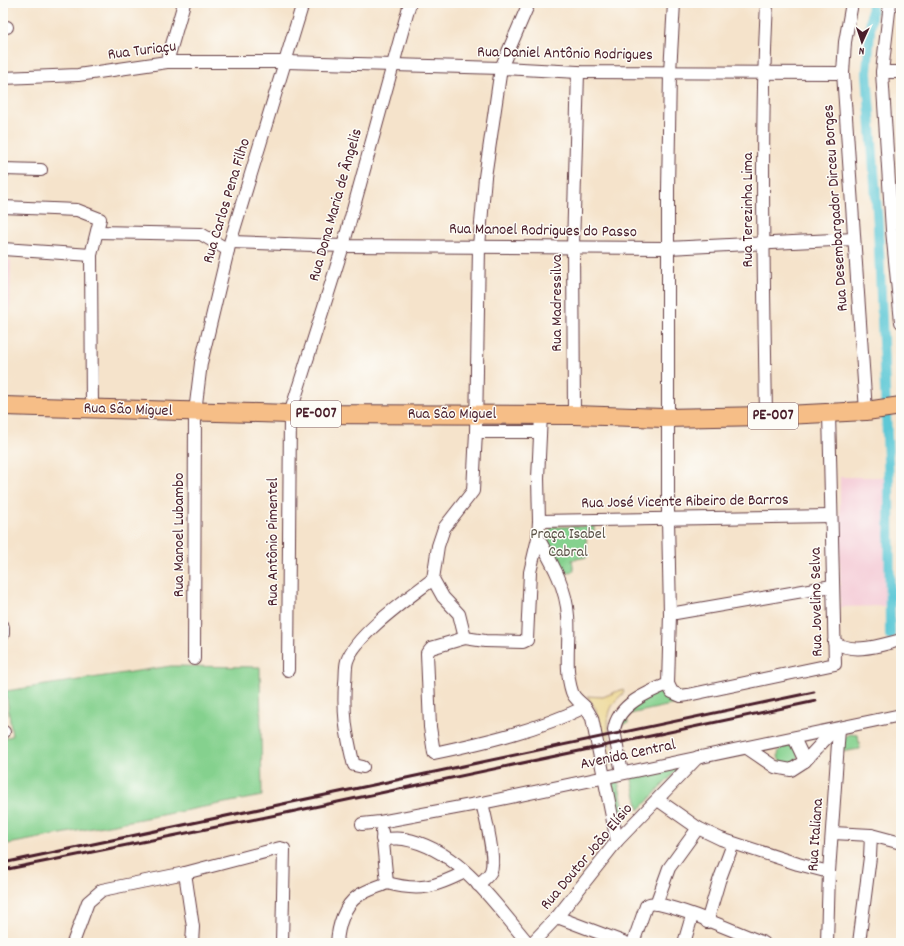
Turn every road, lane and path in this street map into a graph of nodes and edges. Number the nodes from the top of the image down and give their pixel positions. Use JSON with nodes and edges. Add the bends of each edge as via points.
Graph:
{"nodes":[{"id":1,"x":184,"y":3,"type":"edge"},
{"id":2,"x":303,"y":3,"type":"edge"},
{"id":3,"x":410,"y":3,"type":"edge"},
{"id":4,"x":529,"y":3,"type":"edge"},
{"id":5,"x":674,"y":3,"type":"edge"},
{"id":6,"x":767,"y":3,"type":"edge"},
{"id":7,"x":852,"y":3,"type":"edge"},
{"id":8,"x":890,"y":3,"type":"edge"},
{"id":9,"x":168,"y":62,"type":"junction"},
{"id":10,"x":286,"y":62,"type":"junction"},
{"id":11,"x":392,"y":66,"type":"junction"},
{"id":12,"x":501,"y":68,"type":"junction"},
{"id":13,"x":578,"y":72,"type":"junction"},
{"id":14,"x":670,"y":72,"type":"junction"},
{"id":15,"x":882,"y":72,"type":"junction"},
{"id":16,"x":901,"y":72,"type":"edge"},
{"id":17,"x":843,"y":73,"type":"junction"},
{"id":18,"x":764,"y":74,"type":"junction"},
{"id":19,"x":3,"y":78,"type":"edge"},
{"id":20,"x":3,"y":169,"type":"edge"},
{"id":21,"x":41,"y":170,"type":"dead end"},
{"id":22,"x":3,"y":207,"type":"edge"},
{"id":23,"x":897,"y":229,"type":"edge"},
{"id":24,"x":97,"y":232,"type":"junction"},
{"id":25,"x":854,"y":238,"type":"junction"},
{"id":26,"x":764,"y":244,"type":"junction"},
{"id":27,"x":229,"y":246,"type":"junction"},
{"id":28,"x":343,"y":246,"type":"junction"},
{"id":29,"x":479,"y":246,"type":"junction"},
{"id":30,"x":573,"y":247,"type":"junction"},
{"id":31,"x":668,"y":248,"type":"junction"},
{"id":32,"x":3,"y":249,"type":"edge"},
{"id":33,"x":91,"y":255,"type":"junction"},
{"id":34,"x":899,"y":284,"type":"edge"},
{"id":35,"x":901,"y":322,"type":"edge"},
{"id":36,"x":3,"y":406,"type":"edge"},
{"id":37,"x":890,"y":407,"type":"edge"},
{"id":38,"x":92,"y":409,"type":"junction"},
{"id":39,"x":866,"y":411,"type":"junction"},
{"id":40,"x":195,"y":412,"type":"junction"},
{"id":41,"x":829,"y":413,"type":"junction"},
{"id":42,"x":290,"y":414,"type":"junction"},
{"id":43,"x":476,"y":414,"type":"junction"},
{"id":44,"x":574,"y":415,"type":"junction"},
{"id":45,"x":766,"y":416,"type":"junction"},
{"id":46,"x":668,"y":417,"type":"junction"},
{"id":47,"x":540,"y":423,"type":"junction"},
{"id":48,"x":476,"y":432,"type":"junction"},
{"id":49,"x":831,"y":516,"type":"junction"},
{"id":50,"x":668,"y":519,"type":"junction"},
{"id":51,"x":539,"y":521,"type":"junction"},
{"id":52,"x":538,"y":538,"type":"junction"},
{"id":53,"x":433,"y":579,"type":"junction"},
{"id":54,"x":832,"y":586,"type":"junction"},
{"id":55,"x":670,"y":614,"type":"junction"},
{"id":56,"x":3,"y":627,"type":"edge"},
{"id":57,"x":3,"y":634,"type":"edge"},
{"id":58,"x":465,"y":638,"type":"junction"},
{"id":59,"x":901,"y":640,"type":"edge"},
{"id":60,"x":834,"y":642,"type":"junction"},
{"id":61,"x":194,"y":659,"type":"dead end"},
{"id":62,"x":288,"y":670,"type":"dead end"},
{"id":63,"x":668,"y":684,"type":"junction"},
{"id":64,"x":585,"y":707,"type":"junction"},
{"id":65,"x":901,"y":715,"type":"edge"},
{"id":66,"x":836,"y":729,"type":"junction"},
{"id":67,"x":794,"y":738,"type":"junction"},
{"id":68,"x":746,"y":748,"type":"junction"},
{"id":69,"x":698,"y":757,"type":"junction"},
{"id":70,"x":805,"y":761,"type":"junction"},
{"id":71,"x":363,"y":767,"type":"dead end"},
{"id":72,"x":622,"y":773,"type":"junction"},
{"id":73,"x":604,"y":777,"type":"junction"},
{"id":74,"x":658,"y":800,"type":"junction"},
{"id":75,"x":482,"y":803,"type":"junction"},
{"id":76,"x":380,"y":822,"type":"junction"},
{"id":77,"x":362,"y":824,"type":"dead end"},
{"id":78,"x":698,"y":828,"type":"junction"},
{"id":79,"x":833,"y":833,"type":"junction"},
{"id":80,"x":871,"y":835,"type":"junction"},
{"id":81,"x":382,"y":839,"type":"junction"},
{"id":82,"x":617,"y":841,"type":"junction"},
{"id":83,"x":901,"y":843,"type":"edge"},
{"id":84,"x":733,"y":844,"type":"junction"},
{"id":85,"x":465,"y":872,"type":"junction"},
{"id":86,"x":829,"y":872,"type":"junction"},
{"id":87,"x":185,"y":873,"type":"junction"},
{"id":88,"x":387,"y":884,"type":"junction"},
{"id":89,"x":478,"y":885,"type":"junction"},
{"id":90,"x":654,"y":904,"type":"junction"},
{"id":91,"x":692,"y":916,"type":"junction"},
{"id":92,"x":558,"y":917,"type":"junction"},
{"id":93,"x":707,"y":922,"type":"junction"},
{"id":94,"x":73,"y":943,"type":"edge"},
{"id":95,"x":192,"y":943,"type":"edge"},
{"id":96,"x":282,"y":943,"type":"edge"},
{"id":97,"x":337,"y":943,"type":"edge"},
{"id":98,"x":528,"y":943,"type":"edge"},
{"id":99,"x":532,"y":943,"type":"edge"},
{"id":100,"x":626,"y":943,"type":"edge"},
{"id":101,"x":633,"y":943,"type":"edge"},
{"id":102,"x":684,"y":943,"type":"edge"},
{"id":103,"x":764,"y":943,"type":"edge"},
{"id":104,"x":828,"y":943,"type":"edge"},
{"id":105,"x":860,"y":943,"type":"edge"}],
"edges":[{"from":1,"to":9,"type":"street"},
{"from":2,"to":10,"type":"street","name":"Rua Carlos Pena Filho"},
{"from":3,"to":11,"type":"street","name":"Rua Dona Maria de Ângelis"},
{"from":4,"to":12,"type":"street"},
{"from":5,"to":14,"type":"street"},
{"from":6,"to":18,"type":"street","name":"Rua Terezinha Lima"},
{"from":7,"to":17,"type":"street","name":"Rua Desembargador Dirceu Borges"},
{"from":8,"to":15,"type":"street"},
{"from":9,"to":10,"type":"street","name":"Rua Turiaçu"},
{"from":9,"to":19,"type":"street","name":"Rua Turiaçu","via":[[78,75]]},
{"from":10,"to":11,"type":"street","name":"Rua Daniel Antônio Rodrigues"},
{"from":10,"to":27,"type":"street","name":"Rua Carlos Pena Filho"},
{"from":11,"to":12,"type":"street","name":"Rua Daniel Antônio Rodrigues"},
{"from":11,"to":28,"type":"street","name":"Rua Dona Maria de Ângelis"},
{"from":12,"to":13,"type":"street","name":"Rua Daniel Antônio Rodrigues"},
{"from":12,"to":29,"type":"street","via":[[485,177]]},
{"from":13,"to":14,"type":"street","name":"Rua Daniel Antônio Rodrigues"},
{"from":13,"to":30,"type":"street","name":"Rua Madressilva"},
{"from":14,"to":18,"type":"street","name":"Rua Daniel Antônio Rodrigues"},
{"from":14,"to":31,"type":"street"},
{"from":15,"to":16,"type":"street"},
{"from":15,"to":23,"type":"street"},
{"from":17,"to":18,"type":"street","name":"Rua Daniel Antônio Rodrigues"},
{"from":17,"to":25,"type":"street","name":"Rua Desembargador Dirceu Borges"},
{"from":18,"to":26,"type":"street","name":"Rua Terezinha Lima"},
{"from":20,"to":21,"type":"street"},
{"from":22,"to":24,"type":"street","via":[[77,210],[100,219]]},
{"from":23,"to":34,"type":"street"},
{"from":24,"to":27,"type":"street","name":"Rua Manoel Rodrigues do Passo","via":[[201,234]]},
{"from":24,"to":33,"type":"street"},
{"from":25,"to":26,"type":"street","name":"Rua Manoel Rodrigues do Passo"},
{"from":25,"to":39,"type":"street","name":"Rua Desembargador Dirceu Borges"},
{"from":26,"to":31,"type":"street","name":"Rua Manoel Rodrigues do Passo"},
{"from":26,"to":45,"type":"street","name":"Rua Terezinha Lima"},
{"from":27,"to":28,"type":"street","name":"Rua Manoel Rodrigues do Passo"},
{"from":27,"to":40,"type":"street","name":"Rua Carlos Pena Filho","via":[[207,332]]},
{"from":28,"to":29,"type":"street","name":"Rua Manoel Rodrigues do Passo"},
{"from":28,"to":42,"type":"street","name":"Rua Dona Maria de Ângelis"},
{"from":29,"to":30,"type":"street","name":"Rua Manoel Rodrigues do Passo"},
{"from":29,"to":43,"type":"street"},
{"from":30,"to":31,"type":"street","name":"Rua Manoel Rodrigues do Passo"},
{"from":30,"to":44,"type":"street","name":"Rua Madressilva"},
{"from":31,"to":46,"type":"street"},
{"from":32,"to":33,"type":"street"},
{"from":33,"to":38,"type":"street"},
{"from":34,"to":35,"type":"street"},
{"from":36,"to":38,"type":"main road","name":"Rua São Miguel","number":"PE-007"},
{"from":37,"to":39,"type":"main road","name":"Rua São Miguel","number":"PE-007"},
{"from":38,"to":40,"type":"main road","name":"Rua São Miguel","number":"PE-007"},
{"from":39,"to":41,"type":"main road","name":"Rua São Miguel","number":"PE-007"},
{"from":40,"to":42,"type":"main road","name":"Rua São Miguel","number":"PE-007"},
{"from":40,"to":61,"type":"street","name":"Rua Manoel Lubambo"},
{"from":41,"to":45,"type":"main road","name":"Rua São Miguel","number":"PE-007"},
{"from":41,"to":49,"type":"street","name":"Rua Jovelino Selva"},
{"from":42,"to":43,"type":"main road","name":"Rua São Miguel","number":"PE-007"},
{"from":42,"to":62,"type":"street","name":"Rua Antônio Pimentel"},
{"from":43,"to":47,"type":"main road","name":"Rua São Miguel","number":"PE-007"},
{"from":43,"to":48,"type":"street"},
{"from":44,"to":46,"type":"main road","name":"Rua São Miguel","number":"PE-007"},
{"from":44,"to":47,"type":"main road","name":"Rua São Miguel","number":"PE-007"},
{"from":45,"to":46,"type":"main road","name":"Rua São Miguel","number":"PE-007"},
{"from":46,"to":50,"type":"street"},
{"from":47,"to":48,"type":"street","name":"Rua São Miguel"},
{"from":47,"to":51,"type":"street"},
{"from":48,"to":53,"type":"street","via":[[473,491],[444,528],[438,546]]},
{"from":49,"to":50,"type":"street","name":"Rua José Vicente Ribeiro de Barros"},
{"from":49,"to":54,"type":"street","name":"Rua Jovelino Selva"},
{"from":50,"to":51,"type":"street","name":"Rua José Vicente Ribeiro de Barros"},
{"from":50,"to":55,"type":"street"},
{"from":51,"to":52,"type":"street"},
{"from":52,"to":58,"type":"street","via":[[530,572],[527,640],[485,641]]},
{"from":52,"to":64,"type":"street","via":[[561,580],[566,596],[571,691]]},
{"from":53,"to":58,"type":"street","via":[[443,597],[459,614]]},
{"from":53,"to":71,"type":"street","via":[[381,619],[356,647],[346,663],[343,710],[345,730],[353,762]]},
{"from":54,"to":55,"type":"street"},
{"from":54,"to":60,"type":"street","name":"Rua Jovelino Selva"},
{"from":55,"to":63,"type":"street"},
{"from":56,"to":57,"type":"street"},
{"from":58,"to":64,"type":"street","via":[[431,648],[427,654],[430,727],[434,753],[522,732]]},
{"from":59,"to":60,"type":"street","via":[[862,648],[845,647]]},
{"from":60,"to":63,"type":"street","name":"Rua Jovelino Selva","via":[[835,664],[682,696],[672,692]]},
{"from":63,"to":72,"type":"street","via":[[641,696],[615,723]]},
{"from":64,"to":73,"type":"street","via":[[592,718]]},
{"from":65,"to":66,"type":"street","name":"Avenida Central"},
{"from":66,"to":67,"type":"street","name":"Avenida Central"},
{"from":66,"to":70,"type":"street"},
{"from":66,"to":79,"type":"street","name":"Rua Italiana"},
{"from":67,"to":68,"type":"street","name":"Avenida Central"},
{"from":67,"to":70,"type":"street"},
{"from":68,"to":69,"type":"street","name":"Avenida Central"},
{"from":68,"to":70,"type":"street","via":[[781,769],[791,770]]},
{"from":69,"to":72,"type":"street","name":"Avenida Central"},
{"from":69,"to":74,"type":"street","name":"Rua Doutor João Elísio"},
{"from":72,"to":73,"type":"street","name":"Avenida Central"},
{"from":73,"to":75,"type":"street","name":"Avenida Central"},
{"from":73,"to":82,"type":"street"},
{"from":74,"to":78,"type":"street"},
{"from":74,"to":82,"type":"street","name":"Rua Doutor João Elísio"},
{"from":75,"to":76,"type":"street","name":"Avenida Central"},
{"from":75,"to":89,"type":"street","via":[[488,826],[492,865],[491,871]]},
{"from":76,"to":77,"type":"street","name":"Avenida Central"},
{"from":76,"to":81,"type":"street"},
{"from":78,"to":84,"type":"street"},
{"from":78,"to":90,"type":"street","via":[[669,868]]},
{"from":79,"to":80,"type":"street"},
{"from":79,"to":86,"type":"street","name":"Rua Italiana"},
{"from":80,"to":83,"type":"street"},
{"from":80,"to":105,"type":"street"},
{"from":81,"to":85,"type":"street","via":[[402,838],[421,844],[437,851]]},
{"from":81,"to":88,"type":"street"},
{"from":82,"to":92,"type":"street","name":"Rua Doutor João Elísio"},
{"from":84,"to":86,"type":"street"},
{"from":84,"to":93,"type":"street"},
{"from":85,"to":88,"type":"street","via":[[449,880],[415,889]]},
{"from":85,"to":89,"type":"street"},
{"from":86,"to":104,"type":"street","name":"Rua Italiana"},
{"from":87,"to":94,"type":"street","via":[[102,890],[88,902]]},
{"from":87,"to":95,"type":"street","via":[[193,927]]},
{"from":87,"to":96,"type":"street","via":[[284,849]]},
{"from":88,"to":97,"type":"street","via":[[352,900],[338,931]]},
{"from":89,"to":98,"type":"street"},
{"from":90,"to":91,"type":"street"},
{"from":90,"to":101,"type":"street","via":[[646,906]]},
{"from":91,"to":93,"type":"street"},
{"from":91,"to":102,"type":"street"},
{"from":92,"to":99,"type":"street","name":"Rua Doutor João Elísio"},
{"from":92,"to":100,"type":"street"},
{"from":93,"to":103,"type":"street"}]}
